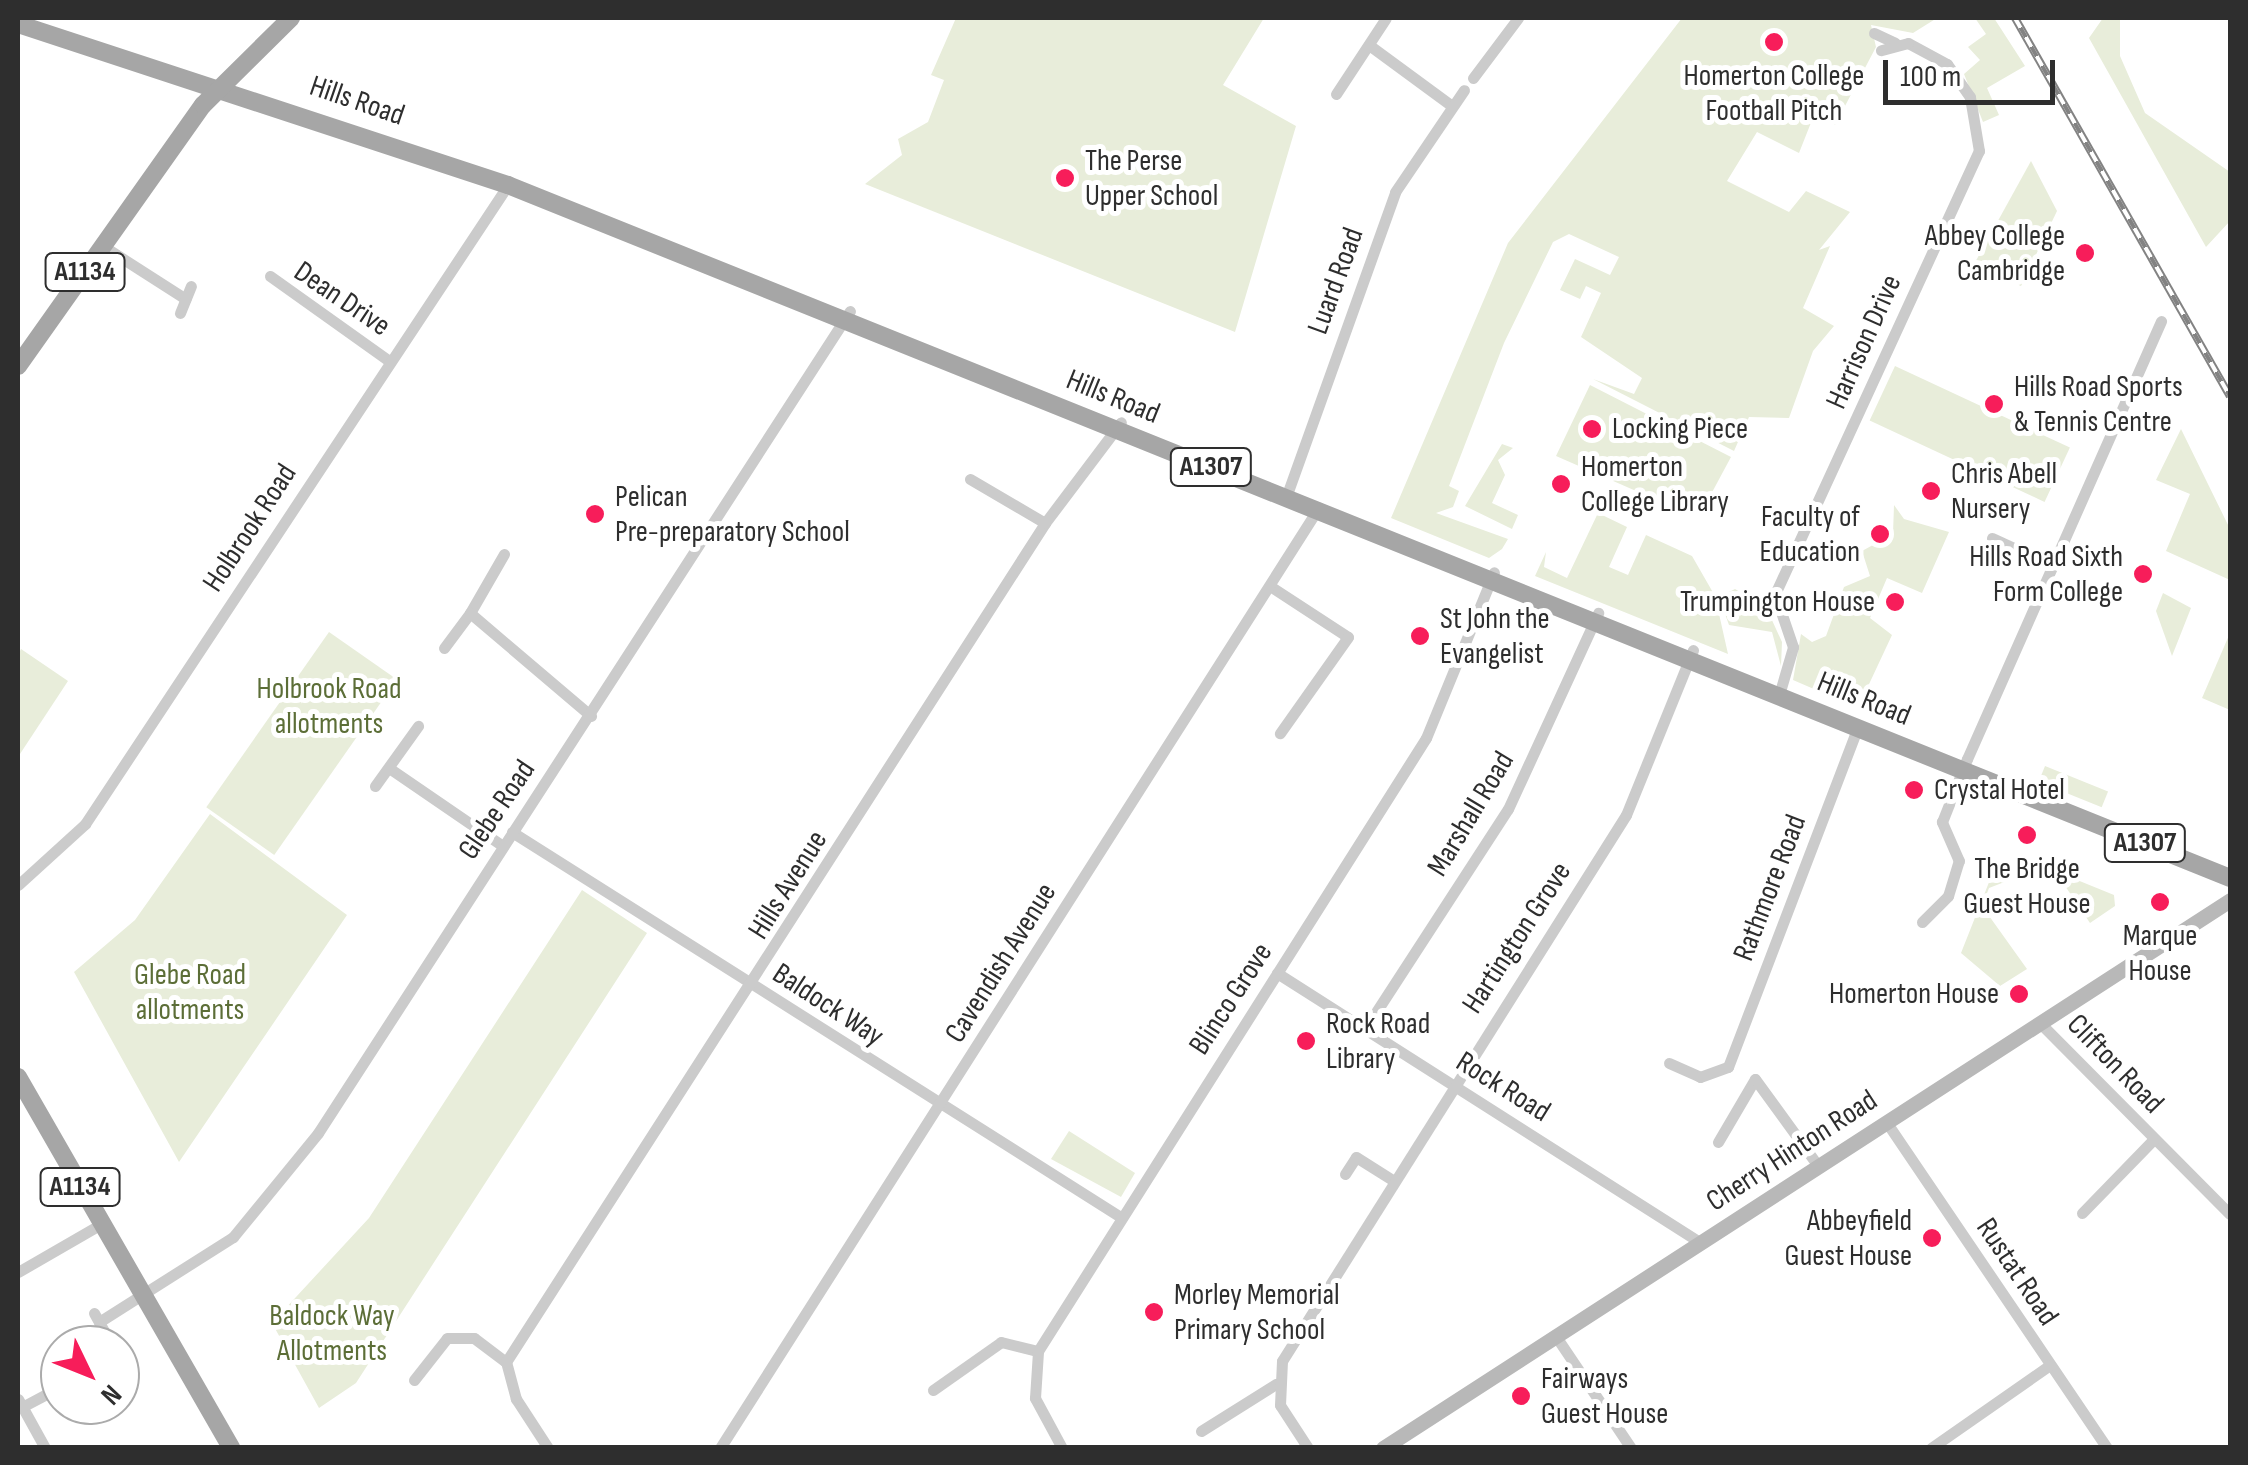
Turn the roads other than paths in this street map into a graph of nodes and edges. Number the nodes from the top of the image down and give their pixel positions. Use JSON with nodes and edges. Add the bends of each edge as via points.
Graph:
{"nodes":[{"id":1,"x":291,"y":18,"type":"edge"},
{"id":2,"x":1386,"y":18,"type":"edge"},
{"id":3,"x":1518,"y":18,"type":"edge"},
{"id":4,"x":18,"y":24,"type":"edge"},
{"id":5,"x":1874,"y":33,"type":"dead end"},
{"id":6,"x":1895,"y":43,"type":"junction"},
{"id":7,"x":1369,"y":45,"type":"junction"},
{"id":8,"x":1881,"y":50,"type":"dead end"},
{"id":9,"x":1473,"y":78,"type":"dead end"},
{"id":10,"x":221,"y":85,"type":"junction"},
{"id":11,"x":1464,"y":90,"type":"dead end"},
{"id":12,"x":1336,"y":94,"type":"dead end"},
{"id":13,"x":1452,"y":106,"type":"junction"},
{"id":14,"x":508,"y":184,"type":"junction"},
{"id":15,"x":103,"y":246,"type":"junction"},
{"id":16,"x":270,"y":276,"type":"dead end"},
{"id":17,"x":191,"y":286,"type":"dead end"},
{"id":18,"x":186,"y":299,"type":"junction"},
{"id":19,"x":180,"y":313,"type":"dead end"},
{"id":20,"x":847,"y":316,"type":"junction"},
{"id":21,"x":2161,"y":321,"type":"dead end"},
{"id":22,"x":388,"y":361,"type":"junction"},
{"id":23,"x":18,"y":366,"type":"edge"},
{"id":24,"x":1118,"y":425,"type":"junction"},
{"id":25,"x":970,"y":479,"type":"dead end"},
{"id":26,"x":1285,"y":501,"type":"junction"},
{"id":27,"x":1319,"y":507,"type":"junction"},
{"id":28,"x":1046,"y":523,"type":"junction"},
{"id":29,"x":1992,"y":538,"type":"dead end"},
{"id":30,"x":505,"y":552,"type":"dead end"},
{"id":31,"x":2053,"y":566,"type":"junction"},
{"id":32,"x":1492,"y":576,"type":"junction"},
{"id":33,"x":1270,"y":586,"type":"junction"},
{"id":34,"x":470,"y":614,"type":"junction"},
{"id":35,"x":1596,"y":617,"type":"junction"},
{"id":36,"x":444,"y":648,"type":"dead end"},
{"id":37,"x":1691,"y":654,"type":"junction"},
{"id":38,"x":1780,"y":695,"type":"junction"},
{"id":39,"x":591,"y":716,"type":"junction"},
{"id":40,"x":418,"y":726,"type":"dead end"},
{"id":41,"x":1858,"y":726,"type":"junction"},
{"id":42,"x":1280,"y":733,"type":"dead end"},
{"id":43,"x":390,"y":768,"type":"junction"},
{"id":44,"x":1964,"y":768,"type":"junction"},
{"id":45,"x":375,"y":786,"type":"dead end"},
{"id":46,"x":512,"y":832,"type":"junction"},
{"id":47,"x":503,"y":846,"type":"junction"},
{"id":48,"x":2230,"y":878,"type":"edge"},
{"id":49,"x":18,"y":885,"type":"edge"},
{"id":50,"x":2230,"y":900,"type":"edge"},
{"id":51,"x":1922,"y":922,"type":"dead end"},
{"id":52,"x":1278,"y":973,"type":"junction"},
{"id":53,"x":754,"y":987,"type":"junction"},
{"id":54,"x":2040,"y":1023,"type":"junction"},
{"id":55,"x":1365,"y":1029,"type":"junction"},
{"id":56,"x":1668,"y":1062,"type":"dead end"},
{"id":57,"x":18,"y":1076,"type":"edge"},
{"id":58,"x":1453,"y":1086,"type":"junction"},
{"id":59,"x":940,"y":1107,"type":"junction"},
{"id":60,"x":1887,"y":1123,"type":"junction"},
{"id":61,"x":2154,"y":1140,"type":"junction"},
{"id":62,"x":1718,"y":1142,"type":"dead end"},
{"id":63,"x":1819,"y":1167,"type":"junction"},
{"id":64,"x":1345,"y":1174,"type":"dead end"},
{"id":65,"x":1391,"y":1178,"type":"junction"},
{"id":66,"x":2082,"y":1213,"type":"dead end"},
{"id":67,"x":2230,"y":1214,"type":"edge"},
{"id":68,"x":1119,"y":1216,"type":"junction"},
{"id":69,"x":101,"y":1224,"type":"junction"},
{"id":70,"x":1701,"y":1243,"type":"junction"},
{"id":71,"x":18,"y":1272,"type":"edge"},
{"id":72,"x":144,"y":1297,"type":"junction"},
{"id":73,"x":100,"y":1323,"type":"dead end"},
{"id":74,"x":1555,"y":1335,"type":"junction"},
{"id":75,"x":1038,"y":1351,"type":"junction"},
{"id":76,"x":506,"y":1362,"type":"junction"},
{"id":77,"x":2050,"y":1365,"type":"junction"},
{"id":78,"x":414,"y":1380,"type":"dead end"},
{"id":79,"x":1276,"y":1384,"type":"junction"},
{"id":80,"x":933,"y":1390,"type":"dead end"},
{"id":81,"x":20,"y":1403,"type":"edge"},
{"id":82,"x":1202,"y":1431,"type":"dead end"},
{"id":83,"x":46,"y":1448,"type":"edge"},
{"id":84,"x":231,"y":1448,"type":"edge"},
{"id":85,"x":548,"y":1448,"type":"edge"},
{"id":86,"x":720,"y":1448,"type":"edge"},
{"id":87,"x":1062,"y":1448,"type":"edge"},
{"id":88,"x":1308,"y":1448,"type":"edge"},
{"id":89,"x":1383,"y":1448,"type":"edge"},
{"id":90,"x":1631,"y":1448,"type":"edge"},
{"id":91,"x":1931,"y":1448,"type":"edge"},
{"id":92,"x":2107,"y":1448,"type":"edge"}],
"edges":[{"from":1,"to":10,"type":"main road","number":"A1134"},
{"from":2,"to":7,"type":"street"},
{"from":3,"to":9,"type":"street"},
{"from":4,"to":10,"type":"main road","name":"Hills Road","number":"A1307"},
{"from":5,"to":6,"type":"street","name":"Harrison Drive"},
{"from":6,"to":8,"type":"street"},
{"from":6,"to":38,"type":"street","name":"Harrison Drive","via":[[1928,52],[1964,84],[1979,151],[1775,594],[1793,648]]},
{"from":7,"to":12,"type":"street"},
{"from":7,"to":13,"type":"street"},
{"from":10,"to":14,"type":"main road","name":"Hills Road","number":"A1307"},
{"from":10,"to":15,"type":"main road","number":"A1134"},
{"from":11,"to":13,"type":"street","name":"Luard Road"},
{"from":13,"to":26,"type":"street","name":"Luard Road","via":[[1395,192]]},
{"from":14,"to":20,"type":"main road","name":"Hills Road","number":"A1307"},
{"from":14,"to":22,"type":"street","name":"Holbrook Road"},
{"from":15,"to":18,"type":"street"},
{"from":15,"to":23,"type":"main road","number":"A1134"},
{"from":16,"to":22,"type":"street","name":"Dean Drive"},
{"from":17,"to":18,"type":"street"},
{"from":18,"to":19,"type":"street"},
{"from":20,"to":24,"type":"main road","name":"Hills Road","number":"A1307"},
{"from":20,"to":39,"type":"street","name":"Glebe Road"},
{"from":21,"to":31,"type":"street"},
{"from":22,"to":49,"type":"street","name":"Holbrook Road","via":[[84,824]]},
{"from":24,"to":26,"type":"main road","name":"Hills Road","number":"A1307"},
{"from":24,"to":28,"type":"street","name":"Hills Avenue"},
{"from":25,"to":28,"type":"street"},
{"from":26,"to":27,"type":"main road","name":"Hills Road","number":"A1307"},
{"from":27,"to":32,"type":"main road","name":"Hills Road","number":"A1307"},
{"from":27,"to":33,"type":"street","name":"Cavendish Avenue"},
{"from":28,"to":53,"type":"street","name":"Hills Avenue"},
{"from":29,"to":31,"type":"street"},
{"from":30,"to":34,"type":"street"},
{"from":31,"to":44,"type":"street"},
{"from":32,"to":35,"type":"main road","name":"Hills Road","number":"A1307"},
{"from":32,"to":52,"type":"street","name":"Blinco Grove","via":[[1426,738]]},
{"from":33,"to":42,"type":"street","via":[[1348,637]]},
{"from":33,"to":59,"type":"street","name":"Cavendish Avenue"},
{"from":34,"to":36,"type":"street"},
{"from":34,"to":39,"type":"street"},
{"from":35,"to":37,"type":"main road","name":"Hills Road","number":"A1307"},
{"from":35,"to":55,"type":"street","name":"Marshall Road","via":[[1508,808]]},
{"from":37,"to":38,"type":"main road","name":"Hills Road","number":"A1307"},
{"from":37,"to":58,"type":"street","name":"Hartington Grove","via":[[1626,815]]},
{"from":38,"to":41,"type":"main road","name":"Hills Road","number":"A1307"},
{"from":39,"to":46,"type":"street","name":"Glebe Road"},
{"from":40,"to":43,"type":"street"},
{"from":41,"to":44,"type":"main road","name":"Hills Road","number":"A1307"},
{"from":41,"to":56,"type":"street","name":"Rathmore Road","via":[[1728,1067],[1700,1077]]},
{"from":43,"to":45,"type":"street"},
{"from":43,"to":47,"type":"street"},
{"from":44,"to":48,"type":"main road","name":"Hills Road","number":"A1307"},
{"from":44,"to":51,"type":"street","via":[[1942,822],[1959,861],[1948,896]]},
{"from":46,"to":47,"type":"street","name":"Glebe Road"},
{"from":46,"to":53,"type":"street","name":"Baldock Way"},
{"from":47,"to":72,"type":"street","name":"Glebe Road","via":[[267,1202]]},
{"from":50,"to":54,"type":"street","name":"Cherry Hinton Road"},
{"from":52,"to":55,"type":"street","name":"Rock Road"},
{"from":52,"to":68,"type":"street","name":"Blinco Grove"},
{"from":53,"to":59,"type":"street","name":"Baldock Way"},
{"from":53,"to":76,"type":"street","name":"Hills Avenue"},
{"from":54,"to":60,"type":"street","name":"Cherry Hinton Road"},
{"from":54,"to":61,"type":"street","name":"Clifton Road"},
{"from":55,"to":58,"type":"street","name":"Rock Road"},
{"from":57,"to":69,"type":"main road","number":"A1134"},
{"from":58,"to":65,"type":"street","name":"Hartington Grove"},
{"from":58,"to":70,"type":"street","name":"Rock Road"},
{"from":59,"to":68,"type":"street","name":"Baldock Way"},
{"from":59,"to":86,"type":"street","name":"Cavendish Avenue"},
{"from":60,"to":63,"type":"street","name":"Cherry Hinton Road"},
{"from":60,"to":77,"type":"street","name":"Rustat Road"},
{"from":61,"to":66,"type":"street","name":"Clifton Road"},
{"from":61,"to":67,"type":"street","name":"Clifton Road"},
{"from":62,"to":63,"type":"street","via":[[1755,1079]]},
{"from":63,"to":70,"type":"street","name":"Cherry Hinton Road"},
{"from":64,"to":65,"type":"street","via":[[1356,1157]]},
{"from":65,"to":79,"type":"street","name":"Hartington Grove","via":[[1294,1337]]},
{"from":68,"to":75,"type":"street","name":"Blinco Grove"},
{"from":69,"to":71,"type":"street"},
{"from":69,"to":72,"type":"main road","number":"A1134"},
{"from":70,"to":74,"type":"street","name":"Cherry Hinton Road"},
{"from":72,"to":73,"type":"street","name":"Glebe Road"},
{"from":72,"to":84,"type":"main road","number":"A1134"},
{"from":74,"to":89,"type":"street","name":"Cherry Hinton Road"},
{"from":74,"to":90,"type":"street"},
{"from":75,"to":80,"type":"street","via":[[1001,1342]]},
{"from":75,"to":87,"type":"street","name":"Blinco Grove","via":[[1035,1398]]},
{"from":76,"to":78,"type":"street","via":[[474,1338],[447,1338]]},
{"from":76,"to":85,"type":"street"},
{"from":77,"to":91,"type":"street"},
{"from":77,"to":92,"type":"street","name":"Rustat Road"},
{"from":79,"to":82,"type":"street"},
{"from":79,"to":88,"type":"street"},
{"from":81,"to":83,"type":"street"}]}
